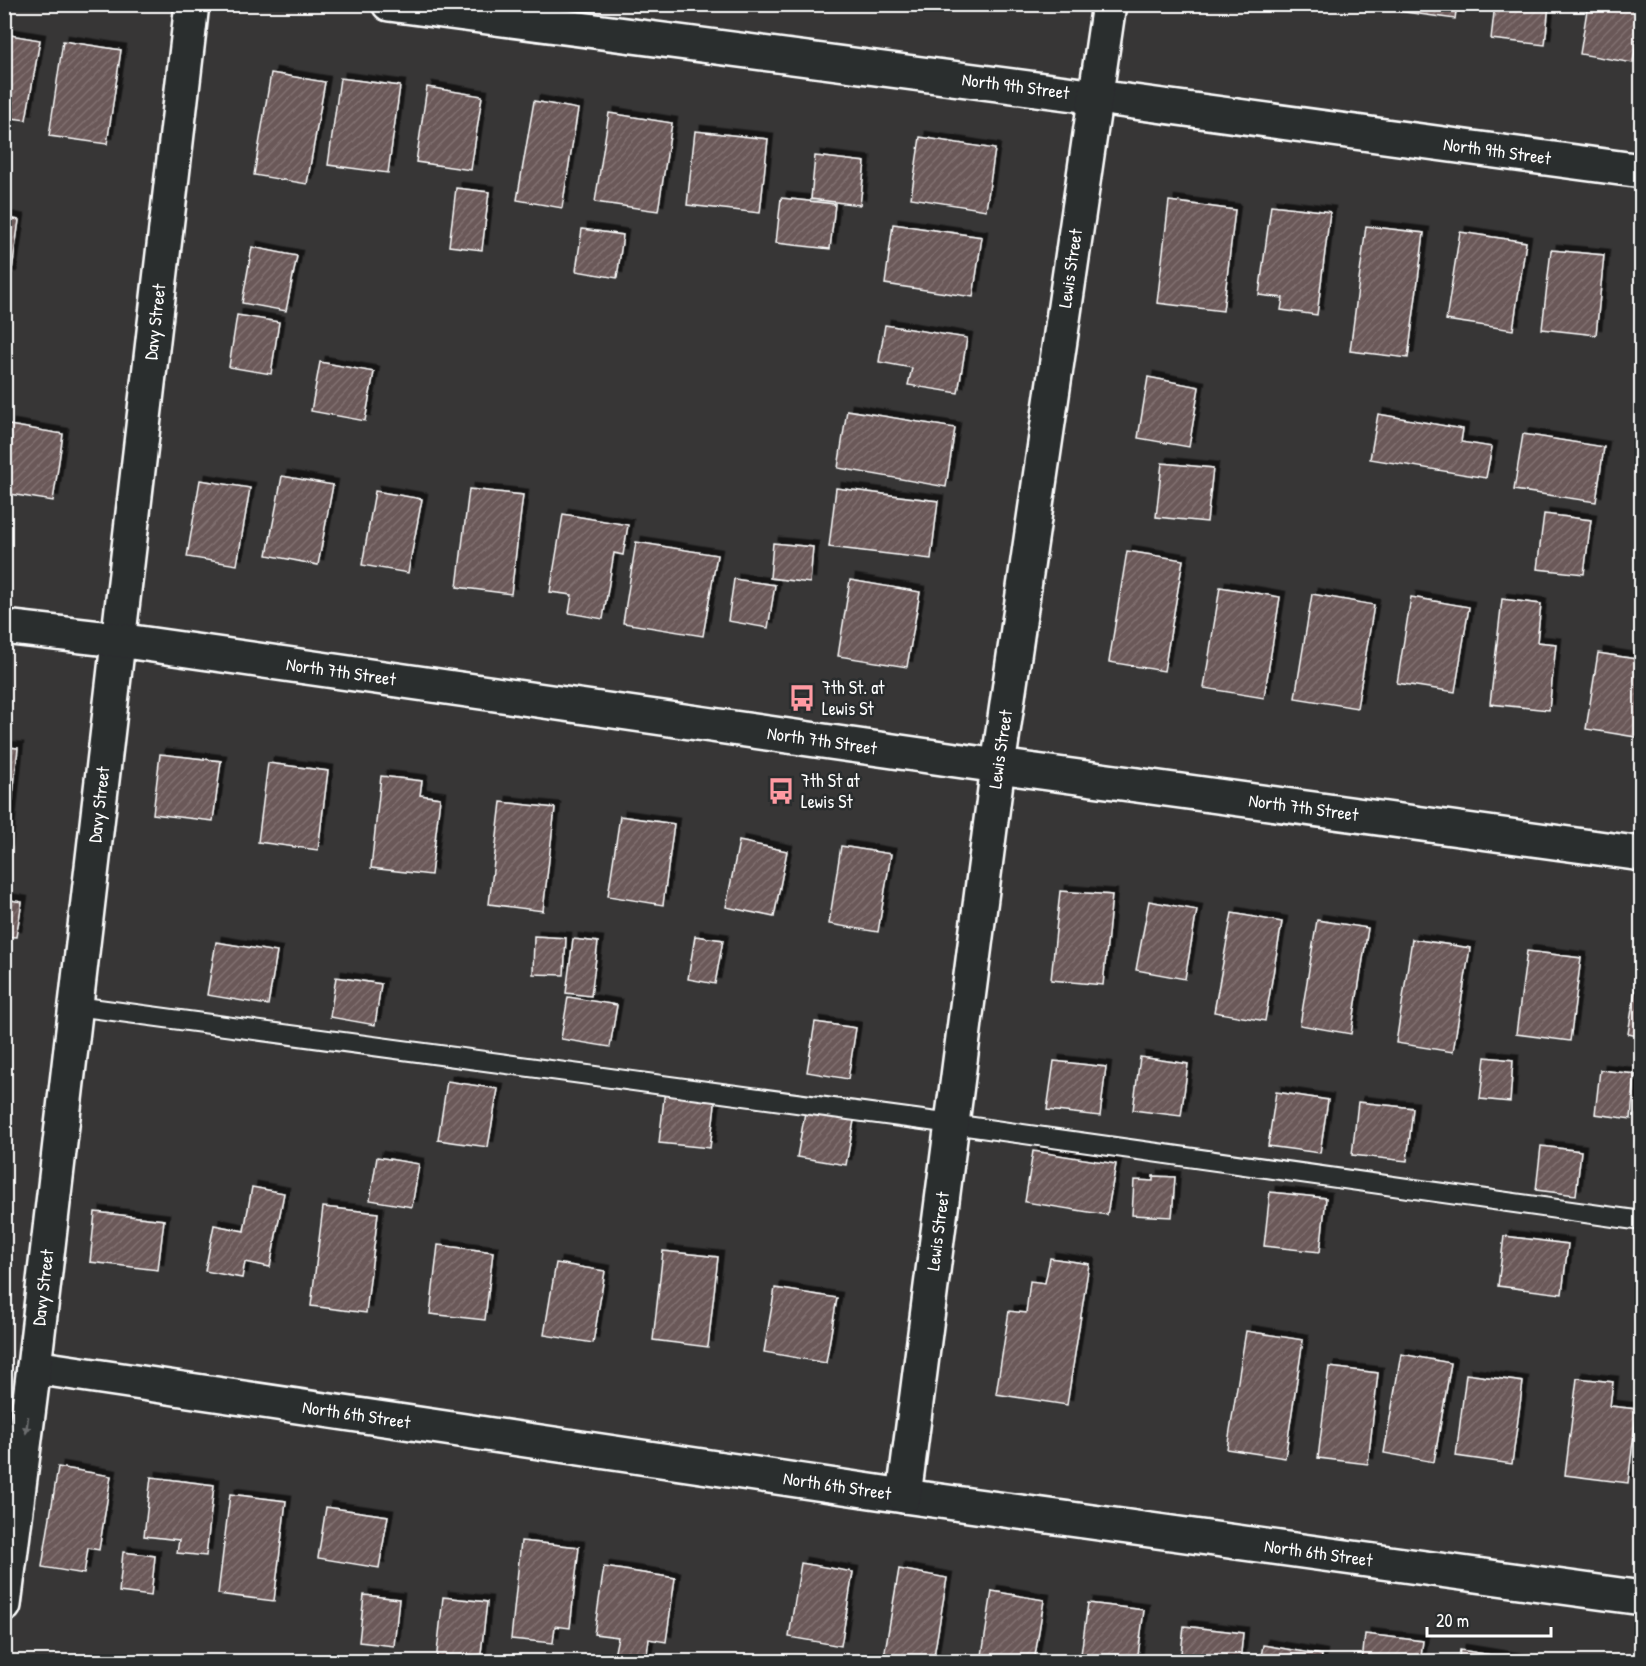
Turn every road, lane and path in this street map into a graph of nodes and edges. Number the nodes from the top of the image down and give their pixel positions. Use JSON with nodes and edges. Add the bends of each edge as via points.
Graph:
{"nodes":[{"id":1,"x":192,"y":4,"type":"edge"},
{"id":2,"x":388,"y":4,"type":"edge"},
{"id":3,"x":1109,"y":4,"type":"edge"},
{"id":4,"x":1097,"y":97,"type":"junction"},
{"id":5,"x":1641,"y":171,"type":"edge"},
{"id":6,"x":4,"y":627,"type":"edge"},
{"id":7,"x":118,"y":640,"type":"junction"},
{"id":8,"x":998,"y":766,"type":"junction"},
{"id":9,"x":1641,"y":854,"type":"edge"},
{"id":10,"x":76,"y":1006,"type":"junction"},
{"id":11,"x":952,"y":1124,"type":"junction"},
{"id":12,"x":1641,"y":1221,"type":"edge"},
{"id":13,"x":34,"y":1367,"type":"junction"},
{"id":14,"x":904,"y":1496,"type":"junction"},
{"id":15,"x":1641,"y":1598,"type":"edge"},
{"id":16,"x":4,"y":1605,"type":"edge"}],
"edges":[{"from":1,"to":7,"type":"street","name":"Davy Street"},
{"from":2,"to":4,"type":"street","name":"North 9th Street"},
{"from":3,"to":4,"type":"street","name":"Lewis Street"},
{"from":4,"to":5,"type":"street","name":"North 9th Street"},
{"from":4,"to":8,"type":"street","name":"Lewis Street"},
{"from":6,"to":7,"type":"street","name":"North 7th Street"},
{"from":7,"to":8,"type":"street","name":"North 7th Street"},
{"from":7,"to":10,"type":"street","name":"Davy Street"},
{"from":8,"to":9,"type":"street","name":"North 7th Street"},
{"from":8,"to":11,"type":"street","name":"Lewis Street"},
{"from":10,"to":11,"type":"lane"},
{"from":10,"to":13,"type":"street","name":"Davy Street"},
{"from":11,"to":12,"type":"lane"},
{"from":11,"to":14,"type":"street","name":"Lewis Street"},
{"from":13,"to":14,"type":"street","name":"North 6th Street"},
{"from":13,"to":16,"type":"street","name":"Davy Street","one_way":true},
{"from":14,"to":15,"type":"street","name":"North 6th Street"}]}
